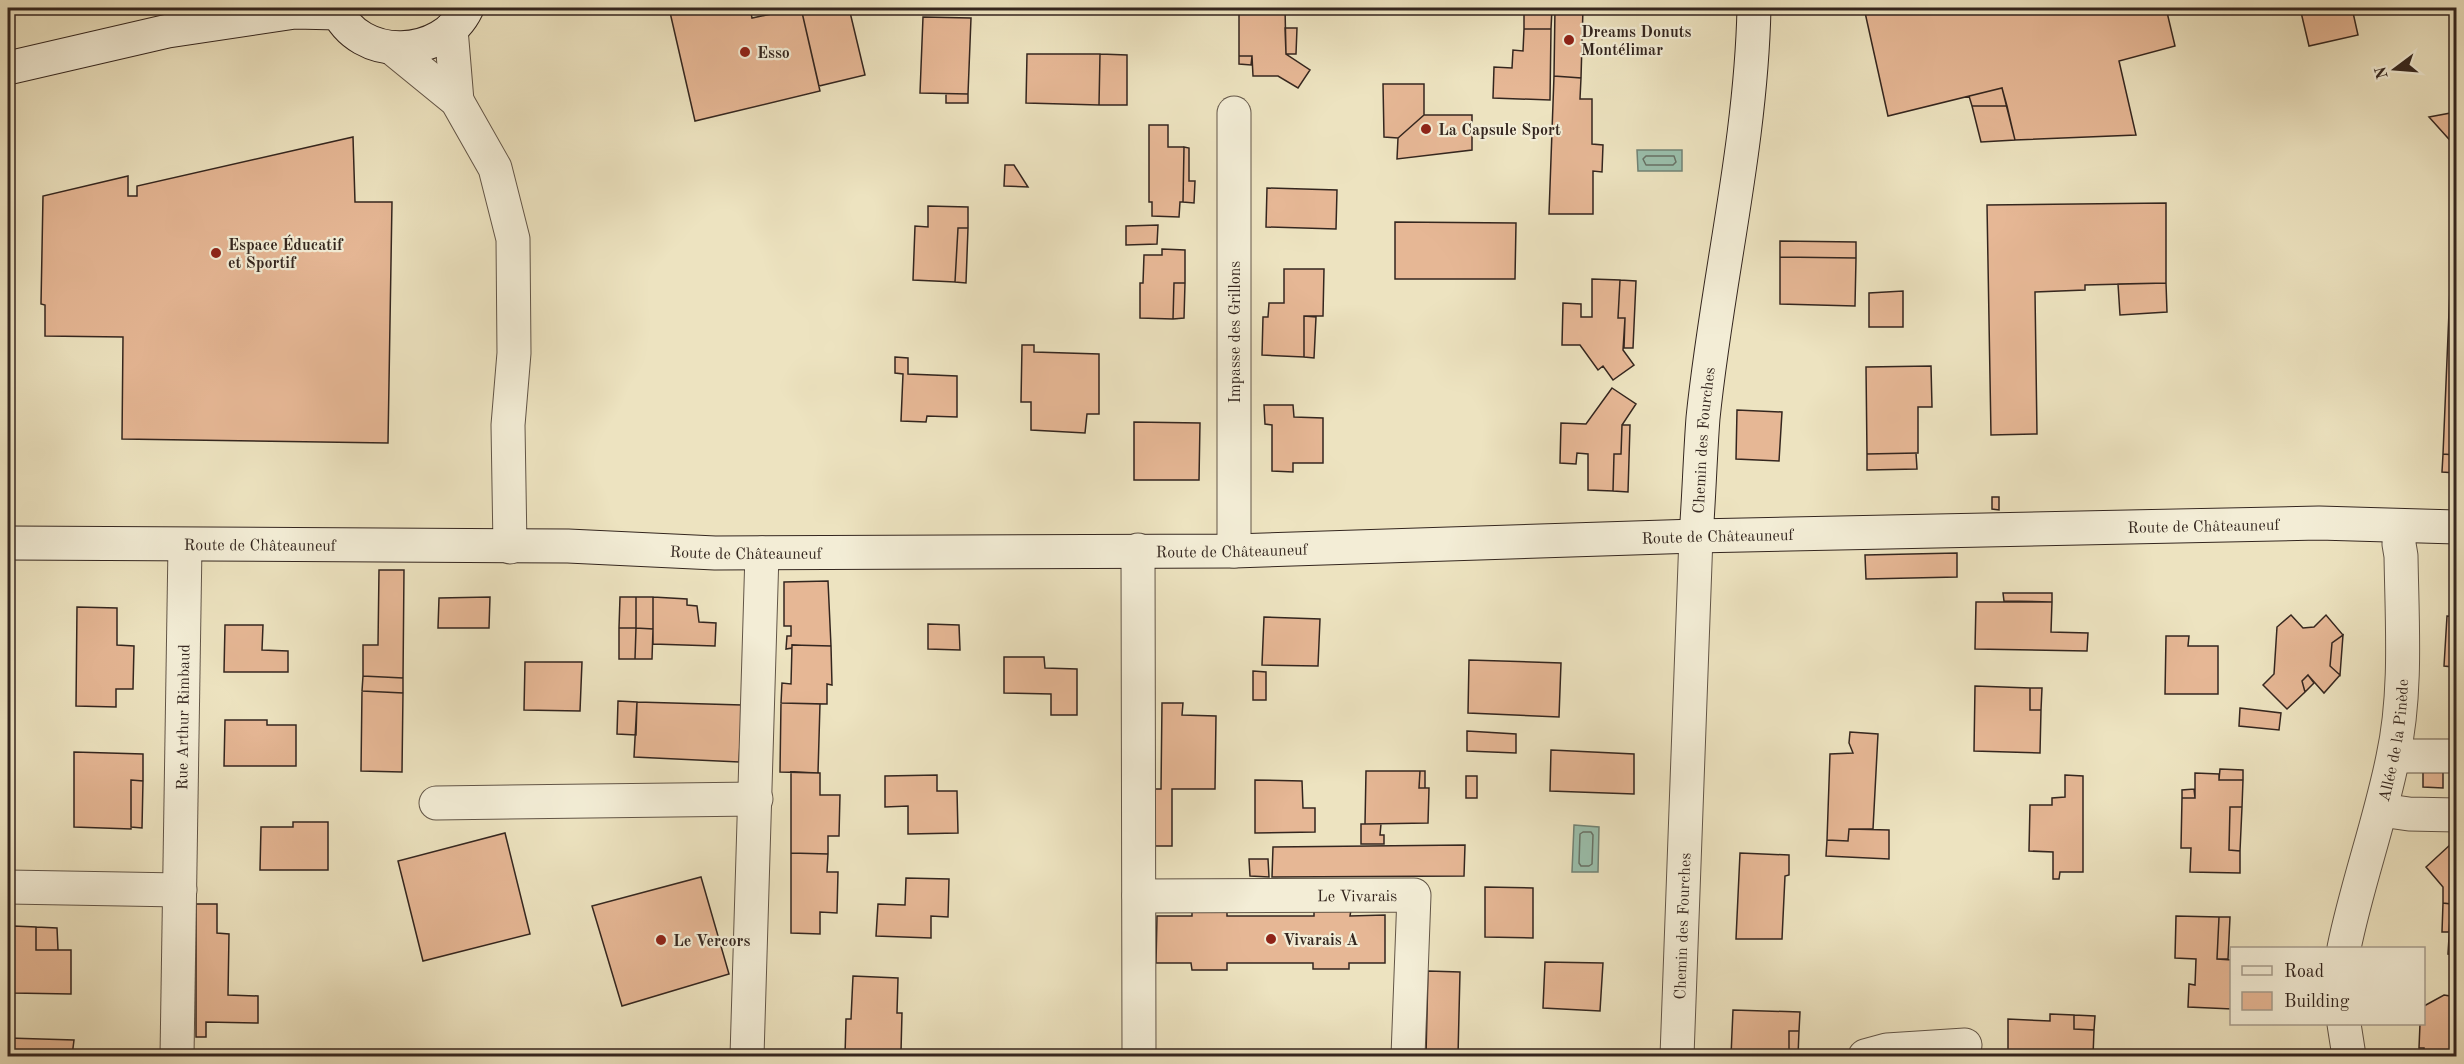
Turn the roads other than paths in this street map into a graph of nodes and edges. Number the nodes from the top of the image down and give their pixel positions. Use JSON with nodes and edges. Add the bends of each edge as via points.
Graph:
{"nodes":[{"id":1,"x":225,"y":8,"type":"edge"},
{"id":2,"x":1754,"y":8,"type":"edge"},
{"id":3,"x":337,"y":10,"type":"edge"},
{"id":4,"x":459,"y":18,"type":"edge"},
{"id":5,"x":168,"y":31,"type":"junction"},
{"id":6,"x":392,"y":48,"type":"junction"},
{"id":7,"x":8,"y":68,"type":"edge"},
{"id":8,"x":457,"y":101,"type":"junction"},
{"id":9,"x":1234,"y":113,"type":"dead end"},
{"id":10,"x":2400,"y":527,"type":"junction"},
{"id":11,"x":2457,"y":527,"type":"edge"},
{"id":12,"x":1696,"y":537,"type":"junction"},
{"id":13,"x":8,"y":543,"type":"edge"},
{"id":14,"x":185,"y":545,"type":"junction"},
{"id":15,"x":510,"y":547,"type":"junction"},
{"id":16,"x":1138,"y":550,"type":"junction"},
{"id":17,"x":1234,"y":551,"type":"junction"},
{"id":18,"x":762,"y":553,"type":"junction"},
{"id":19,"x":2394,"y":756,"type":"junction"},
{"id":20,"x":2457,"y":756,"type":"edge"},
{"id":21,"x":756,"y":800,"type":"junction"},
{"id":22,"x":436,"y":803,"type":"dead end"},
{"id":23,"x":2381,"y":810,"type":"junction"},
{"id":24,"x":2457,"y":815,"type":"edge"},
{"id":25,"x":8,"y":887,"type":"edge"},
{"id":26,"x":180,"y":890,"type":"junction"},
{"id":27,"x":1139,"y":896,"type":"junction"},
{"id":28,"x":2344,"y":947,"type":"edge"},
{"id":29,"x":2344,"y":1025,"type":"edge"},
{"id":30,"x":1965,"y":1045,"type":"dead end"},
{"id":31,"x":177,"y":1056,"type":"edge"},
{"id":32,"x":747,"y":1056,"type":"edge"},
{"id":33,"x":1139,"y":1056,"type":"edge"},
{"id":34,"x":1408,"y":1056,"type":"edge"},
{"id":35,"x":1677,"y":1056,"type":"edge"},
{"id":36,"x":1865,"y":1056,"type":"edge"},
{"id":37,"x":2349,"y":1056,"type":"edge"}],
"edges":[{"from":1,"to":5,"type":"street"},
{"from":2,"to":12,"type":"street","name":"Chemin des Fourches","via":[[1745,129],[1703,418]]},
{"from":3,"to":5,"type":"street","via":[[295,12]]},
{"from":3,"to":6,"type":"street","via":[[353,30],[370,42]]},
{"from":4,"to":6,"type":"street","via":[[435,41],[414,48]]},
{"from":4,"to":8,"type":"street"},
{"from":5,"to":7,"type":"street"},
{"from":6,"to":8,"type":"street"},
{"from":8,"to":15,"type":"street","via":[[495,168],[513,239],[514,353],[508,425]]},
{"from":9,"to":17,"type":"street","name":"Impasse des Grillons"},
{"from":10,"to":11,"type":"street","name":"Route de Châteauneuf"},
{"from":10,"to":12,"type":"street","name":"Route de Châteauneuf","via":[[2319,523]]},
{"from":10,"to":19,"type":"street","name":"Allée de la Pinède","via":[[2401,666]]},
{"from":12,"to":17,"type":"street","name":"Route de Châteauneuf"},
{"from":12,"to":35,"type":"street","name":"Chemin des Fourches"},
{"from":13,"to":14,"type":"street","name":"Route de Châteauneuf"},
{"from":14,"to":15,"type":"street","name":"Route de Châteauneuf"},
{"from":14,"to":26,"type":"street","name":"Rue Arthur Rimbaud"},
{"from":15,"to":18,"type":"street","name":"Route de Châteauneuf"},
{"from":16,"to":17,"type":"street","name":"Route de Châteauneuf"},
{"from":16,"to":18,"type":"street","name":"Route de Châteauneuf"},
{"from":16,"to":27,"type":"street"},
{"from":18,"to":21,"type":"street"},
{"from":19,"to":20,"type":"street"},
{"from":19,"to":23,"type":"street","name":"Allée de la Pinède"},
{"from":21,"to":22,"type":"street"},
{"from":21,"to":32,"type":"street"},
{"from":23,"to":24,"type":"street"},
{"from":23,"to":28,"type":"street","name":"Allée de la Pinède"},
{"from":25,"to":26,"type":"street"},
{"from":26,"to":31,"type":"street","name":"Rue Arthur Rimbaud"},
{"from":27,"to":33,"type":"street"},
{"from":27,"to":34,"type":"street","name":"Le Vivarais","via":[[1414,896]]},
{"from":29,"to":37,"type":"street"},
{"from":30,"to":36,"type":"street","via":[[1887,1050]]}]}
